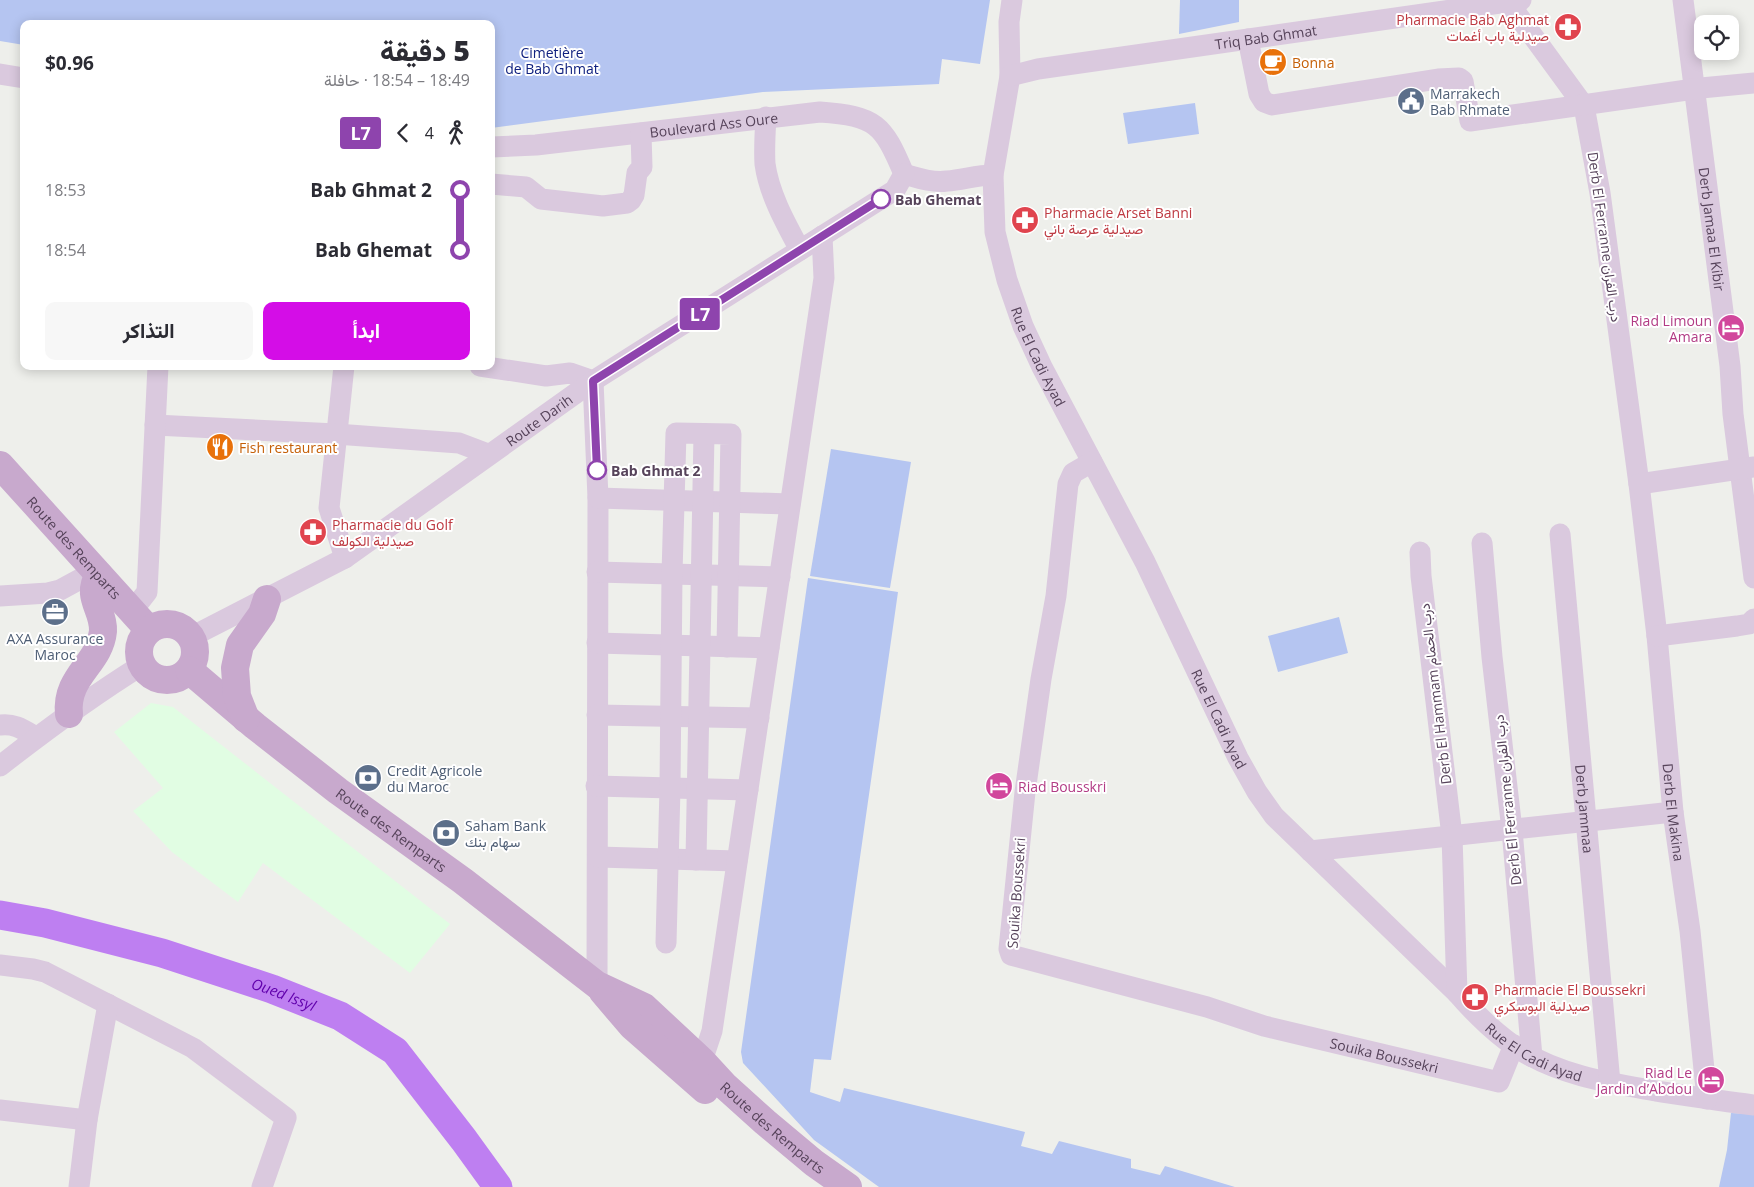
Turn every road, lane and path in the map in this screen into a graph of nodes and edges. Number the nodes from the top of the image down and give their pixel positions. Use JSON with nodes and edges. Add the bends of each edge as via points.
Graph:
{"nodes":[{"id":1,"x":1012,"y":0,"type":"edge"},
{"id":2,"x":1683,"y":0,"type":"edge"},
{"id":3,"x":1514,"y":1,"type":"edge"},
{"id":4,"x":1248,"y":39,"type":"junction"},
{"id":5,"x":0,"y":74,"type":"edge"},
{"id":6,"x":1010,"y":76,"type":"junction"},
{"id":7,"x":20,"y":77,"type":"edge"},
{"id":8,"x":1754,"y":83,"type":"edge"},
{"id":9,"x":1693,"y":90,"type":"junction"},
{"id":10,"x":1584,"y":106,"type":"junction"},
{"id":11,"x":766,"y":117,"type":"junction"},
{"id":12,"x":641,"y":133,"type":"junction"},
{"id":13,"x":495,"y":147,"type":"edge"},
{"id":14,"x":904,"y":174,"type":"junction"},
{"id":15,"x":985,"y":175,"type":"junction"},
{"id":16,"x":495,"y":184,"type":"edge"},
{"id":17,"x":822,"y":236,"type":"junction"},
{"id":18,"x":800,"y":250,"type":"junction"},
{"id":19,"x":495,"y":368,"type":"edge"},
{"id":20,"x":158,"y":370,"type":"edge"},
{"id":21,"x":344,"y":370,"type":"edge"},
{"id":22,"x":593,"y":381,"type":"junction"},
{"id":23,"x":155,"y":425,"type":"junction"},
{"id":24,"x":336,"y":434,"type":"junction"},
{"id":25,"x":704,"y":434,"type":"junction"},
{"id":26,"x":488,"y":454,"type":"junction"},
{"id":27,"x":1092,"y":462,"type":"junction"},
{"id":28,"x":0,"y":465,"type":"edge"},
{"id":29,"x":1746,"y":469,"type":"edge"},
{"id":30,"x":1638,"y":484,"type":"junction"},
{"id":31,"x":598,"y":498,"type":"junction"},
{"id":32,"x":674,"y":500,"type":"junction"},
{"id":33,"x":703,"y":501,"type":"junction"},
{"id":34,"x":730,"y":502,"type":"junction"},
{"id":35,"x":790,"y":504,"type":"junction"},
{"id":36,"x":1644,"y":527,"type":"joint"},
{"id":37,"x":1560,"y":534,"type":"dead end"},
{"id":38,"x":1482,"y":543,"type":"dead end"},
{"id":39,"x":1420,"y":552,"type":"dead end"},
{"id":40,"x":345,"y":558,"type":"junction"},
{"id":41,"x":598,"y":572,"type":"junction"},
{"id":42,"x":97,"y":573,"type":"junction"},
{"id":43,"x":672,"y":574,"type":"junction"},
{"id":44,"x":700,"y":574,"type":"junction"},
{"id":45,"x":729,"y":575,"type":"junction"},
{"id":46,"x":780,"y":577,"type":"junction"},
{"id":47,"x":1754,"y":578,"type":"edge"},
{"id":48,"x":0,"y":596,"type":"edge"},
{"id":49,"x":267,"y":599,"type":"junction"},
{"id":50,"x":1754,"y":619,"type":"edge"},
{"id":51,"x":141,"y":620,"type":"junction"},
{"id":52,"x":1657,"y":636,"type":"junction"},
{"id":53,"x":191,"y":637,"type":"junction"},
{"id":54,"x":598,"y":643,"type":"junction"},
{"id":55,"x":672,"y":645,"type":"junction"},
{"id":56,"x":699,"y":646,"type":"junction"},
{"id":57,"x":727,"y":647,"type":"junction"},
{"id":58,"x":769,"y":648,"type":"junction"},
{"id":59,"x":142,"y":665,"type":"junction"},
{"id":60,"x":189,"y":670,"type":"junction"},
{"id":61,"x":69,"y":714,"type":"junction"},
{"id":62,"x":596,"y":715,"type":"junction"},
{"id":63,"x":672,"y":716,"type":"junction"},
{"id":64,"x":699,"y":717,"type":"junction"},
{"id":65,"x":759,"y":718,"type":"junction"},
{"id":66,"x":246,"y":719,"type":"junction"},
{"id":67,"x":0,"y":725,"type":"edge"},
{"id":68,"x":36,"y":737,"type":"junction"},
{"id":69,"x":0,"y":766,"type":"edge"},
{"id":70,"x":596,"y":786,"type":"junction"},
{"id":71,"x":670,"y":788,"type":"junction"},
{"id":72,"x":698,"y":789,"type":"junction"},
{"id":73,"x":748,"y":790,"type":"junction"},
{"id":74,"x":1673,"y":812,"type":"junction"},
{"id":75,"x":1586,"y":822,"type":"junction"},
{"id":76,"x":1512,"y":830,"type":"junction"},
{"id":77,"x":1452,"y":836,"type":"junction"},
{"id":78,"x":1310,"y":851,"type":"junction"},
{"id":79,"x":598,"y":857,"type":"junction"},
{"id":80,"x":668,"y":859,"type":"junction"},
{"id":81,"x":696,"y":860,"type":"junction"},
{"id":82,"x":737,"y":861,"type":"junction"},
{"id":83,"x":666,"y":943,"type":"dead end"},
{"id":84,"x":0,"y":965,"type":"edge"},
{"id":85,"x":597,"y":985,"type":"junction"},
{"id":86,"x":1457,"y":993,"type":"junction"},
{"id":87,"x":108,"y":1004,"type":"junction"},
{"id":88,"x":1514,"y":1045,"type":"junction"},
{"id":89,"x":1532,"y":1056,"type":"junction"},
{"id":90,"x":696,"y":1068,"type":"junction"},
{"id":91,"x":1610,"y":1083,"type":"junction"},
{"id":92,"x":1707,"y":1099,"type":"junction"},
{"id":93,"x":1754,"y":1106,"type":"edge"},
{"id":94,"x":0,"y":1110,"type":"edge"},
{"id":95,"x":87,"y":1120,"type":"junction"},
{"id":96,"x":79,"y":1187,"type":"edge"},
{"id":97,"x":262,"y":1187,"type":"edge"},
{"id":98,"x":816,"y":1187,"type":"edge"},
{"id":99,"x":848,"y":1187,"type":"edge"}],
"edges":[{"from":1,"to":6,"type":"street","name":"Rue El Cadi Ayad"},
{"from":2,"to":9,"type":"street","name":"Derb Jamaa El Kibir"},
{"from":3,"to":4,"type":"street","name":"Triq Bab Ghmat"},
{"from":3,"to":10,"type":"street","name":"Derb El Ferranne درب الفران"},
{"from":4,"to":6,"type":"street","name":"Triq Bab Ghmat","via":[[1038,69]]},
{"from":4,"to":10,"type":"street","via":[[1259,94],[1272,105],[1458,78],[1462,81],[1470,121]]},
{"from":5,"to":7,"type":"street"},
{"from":6,"to":15,"type":"street","name":"Rue El Cadi Ayad"},
{"from":8,"to":9,"type":"street"},
{"from":9,"to":10,"type":"street"},
{"from":9,"to":29,"type":"street","name":"Derb Jamaa El Kibir","via":[[1730,366],[1732,414]]},
{"from":10,"to":30,"type":"street","name":"Derb El Ferranne درب الفران","via":[[1600,193]]},
{"from":11,"to":12,"type":"street","name":"Boulevard Ass Oure"},
{"from":11,"to":14,"type":"street","name":"Boulevard Ass Oure","via":[[820,112],[868,120],[882,131]]},
{"from":11,"to":18,"type":"street","via":[[765,164],[769,180]]},
{"from":12,"to":13,"type":"street","name":"Boulevard Ass Oure"},
{"from":12,"to":16,"type":"street","via":[[642,167],[637,173],[634,195],[627,203],[603,206],[541,199],[526,187]]},
{"from":14,"to":15,"type":"street","via":[[930,181],[946,172],[964,168]]},
{"from":14,"to":17,"type":"street","name":"Route Darih","via":[[895,190]]},
{"from":15,"to":27,"type":"street","name":"Rue El Cadi Ayad","via":[[995,232],[1023,326]]},
{"from":17,"to":18,"type":"street","name":"Route Darih"},
{"from":17,"to":35,"type":"street","via":[[824,278]]},
{"from":18,"to":22,"type":"street","name":"Route Darih"},
{"from":19,"to":22,"type":"street","via":[[546,376],[570,373]]},
{"from":20,"to":23,"type":"street"},
{"from":21,"to":24,"type":"street"},
{"from":22,"to":26,"type":"street","name":"Route Darih"},
{"from":22,"to":31,"type":"street"},
{"from":23,"to":24,"type":"street"},
{"from":23,"to":51,"type":"street","via":[[147,592]]},
{"from":24,"to":26,"type":"street","via":[[459,443]]},
{"from":24,"to":40,"type":"street","via":[[329,508]]},
{"from":25,"to":32,"type":"street","via":[[676,433]]},
{"from":25,"to":33,"type":"street"},
{"from":25,"to":34,"type":"street","via":[[731,434]]},
{"from":26,"to":40,"type":"street","name":"Route Darih"},
{"from":27,"to":78,"type":"street","name":"Rue El Cadi Ayad","via":[[1145,562],[1257,792],[1274,816]]},
{"from":27,"to":88,"type":"street","name":"Souika Boussekri","via":[[1072,473],[1068,484],[1056,596],[1025,792],[1009,949],[1011,955],[1207,1007],[1264,1026],[1499,1082]]},
{"from":28,"to":42,"type":"main road","name":"Route des Remparts"},
{"from":29,"to":30,"type":"street"},
{"from":29,"to":47,"type":"street","name":"Derb Jamaa El Kibir"},
{"from":30,"to":36,"type":"street","name":"Derb El Ferranne درب الفران"},
{"from":31,"to":32,"type":"street"},
{"from":31,"to":41,"type":"street"},
{"from":32,"to":33,"type":"street"},
{"from":32,"to":43,"type":"street"},
{"from":33,"to":34,"type":"street"},
{"from":33,"to":44,"type":"street"},
{"from":34,"to":35,"type":"street"},
{"from":34,"to":45,"type":"street"},
{"from":35,"to":46,"type":"street"},
{"from":36,"to":52,"type":"street","name":"Derb El Makina"},
{"from":37,"to":75,"type":"street","name":"Derb Jammaa"},
{"from":38,"to":76,"type":"street","name":"Derb El Ferranne درب الفران"},
{"from":39,"to":77,"type":"street","name":"Derb El Hammam درب الحمام"},
{"from":40,"to":49,"type":"street","name":"Route Darih"},
{"from":41,"to":43,"type":"street"},
{"from":41,"to":54,"type":"street"},
{"from":42,"to":48,"type":"street","via":[[48,593]]},
{"from":42,"to":51,"type":"main road","name":"Route des Remparts"},
{"from":42,"to":61,"type":"main road","via":[[93,591],[103,632],[96,652],[71,689]]},
{"from":43,"to":44,"type":"street"},
{"from":43,"to":55,"type":"street"},
{"from":44,"to":45,"type":"street"},
{"from":44,"to":56,"type":"street"},
{"from":45,"to":46,"type":"street"},
{"from":45,"to":57,"type":"street"},
{"from":46,"to":58,"type":"street"},
{"from":49,"to":53,"type":"street","name":"Route Darih"},
{"from":49,"to":66,"type":"main road","via":[[262,614],[240,645],[235,668],[236,696]]},
{"from":50,"to":52,"type":"street","via":[[1749,624]]},
{"from":51,"to":53,"type":"main road","via":[[179,626]]},
{"from":51,"to":59,"type":"main road","via":[[139,646]]},
{"from":52,"to":74,"type":"street","name":"Derb El Makina"},
{"from":53,"to":60,"type":"main road","via":[[195,657]]},
{"from":54,"to":55,"type":"street"},
{"from":54,"to":62,"type":"street"},
{"from":55,"to":56,"type":"street"},
{"from":55,"to":63,"type":"street"},
{"from":56,"to":57,"type":"street"},
{"from":56,"to":64,"type":"street"},
{"from":57,"to":58,"type":"street"},
{"from":58,"to":65,"type":"street"},
{"from":59,"to":60,"type":"main road","via":[[146,672],[160,680],[176,679]]},
{"from":59,"to":61,"type":"street"},
{"from":60,"to":66,"type":"main road","name":"Route des Remparts"},
{"from":61,"to":68,"type":"street"},
{"from":62,"to":63,"type":"street"},
{"from":62,"to":70,"type":"street"},
{"from":63,"to":64,"type":"street"},
{"from":63,"to":71,"type":"street"},
{"from":64,"to":65,"type":"street"},
{"from":64,"to":72,"type":"street"},
{"from":65,"to":73,"type":"street"},
{"from":66,"to":85,"type":"main road","name":"Route des Remparts","via":[[338,791],[463,880]]},
{"from":67,"to":68,"type":"street","via":[[20,727]]},
{"from":68,"to":69,"type":"street"},
{"from":70,"to":71,"type":"street"},
{"from":70,"to":79,"type":"street"},
{"from":71,"to":72,"type":"street"},
{"from":71,"to":80,"type":"street"},
{"from":72,"to":73,"type":"street"},
{"from":72,"to":81,"type":"street"},
{"from":73,"to":82,"type":"street"},
{"from":74,"to":75,"type":"street"},
{"from":74,"to":92,"type":"street","name":"Derb El Makina","via":[[1690,931]]},
{"from":75,"to":76,"type":"street"},
{"from":75,"to":91,"type":"street","name":"Derb Jammaa"},
{"from":76,"to":77,"type":"street"},
{"from":76,"to":89,"type":"street","name":"Derb El Ferranne درب الفران"},
{"from":77,"to":78,"type":"street"},
{"from":77,"to":86,"type":"street","name":"Derb El Hammam درب الحمام"},
{"from":78,"to":86,"type":"street","name":"Rue El Cadi Ayad"},
{"from":79,"to":80,"type":"street"},
{"from":79,"to":85,"type":"street"},
{"from":80,"to":81,"type":"street"},
{"from":80,"to":83,"type":"street"},
{"from":81,"to":82,"type":"street"},
{"from":82,"to":90,"type":"street","via":[[712,1031]]},
{"from":84,"to":87,"type":"street","via":[[39,970]]},
{"from":85,"to":90,"type":"main road","name":"Route des Remparts","via":[[632,1026]]},
{"from":86,"to":88,"type":"street","name":"Rue El Cadi Ayad"},
{"from":87,"to":95,"type":"street"},
{"from":87,"to":97,"type":"street","via":[[193,1048],[286,1118]]},
{"from":88,"to":89,"type":"street","name":"Rue El Cadi Ayad"},
{"from":89,"to":91,"type":"street","name":"Rue El Cadi Ayad","via":[[1566,1071]]},
{"from":90,"to":98,"type":"main road","name":"Route des Remparts","via":[[755,1137]]},
{"from":90,"to":99,"type":"main road","name":"Route des Remparts","via":[[725,1086],[814,1163]]},
{"from":91,"to":92,"type":"street","name":"Rue El Cadi Ayad"},
{"from":92,"to":93,"type":"street","name":"Rue El Cadi Ayad"},
{"from":94,"to":95,"type":"street"},
{"from":95,"to":96,"type":"street"}]}
